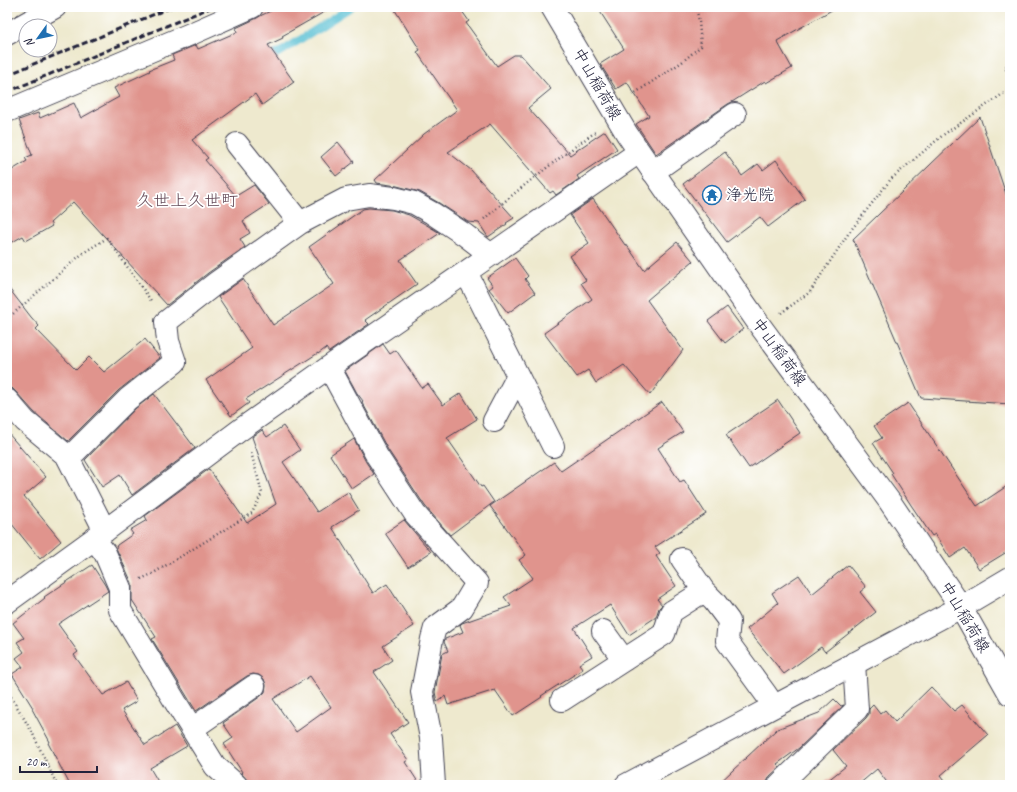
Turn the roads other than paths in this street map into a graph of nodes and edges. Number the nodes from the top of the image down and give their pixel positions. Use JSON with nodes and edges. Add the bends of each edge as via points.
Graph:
{"nodes":[{"id":1,"x":55,"y":7,"type":"edge"},
{"id":2,"x":252,"y":7,"type":"edge"},
{"id":3,"x":552,"y":7,"type":"edge"},
{"id":4,"x":7,"y":34,"type":"edge"},
{"id":5,"x":7,"y":111,"type":"edge"},
{"id":6,"x":735,"y":114,"type":"dead end"},
{"id":7,"x":237,"y":144,"type":"dead end"},
{"id":8,"x":639,"y":152,"type":"junction"},
{"id":9,"x":653,"y":172,"type":"junction"},
{"id":10,"x":300,"y":223,"type":"junction"},
{"id":11,"x":491,"y":255,"type":"junction"},
{"id":12,"x":466,"y":272,"type":"junction"},
{"id":13,"x":329,"y":367,"type":"junction"},
{"id":14,"x":518,"y":376,"type":"junction"},
{"id":15,"x":7,"y":400,"type":"edge"},
{"id":16,"x":494,"y":421,"type":"dead end"},
{"id":17,"x":553,"y":446,"type":"dead end"},
{"id":18,"x":67,"y":456,"type":"junction"},
{"id":19,"x":100,"y":535,"type":"junction"},
{"id":20,"x":682,"y":559,"type":"dead end"},
{"id":21,"x":1010,"y":578,"type":"edge"},
{"id":22,"x":704,"y":591,"type":"junction"},
{"id":23,"x":7,"y":602,"type":"edge"},
{"id":24,"x":961,"y":607,"type":"junction"},
{"id":25,"x":602,"y":631,"type":"dead end"},
{"id":26,"x":624,"y":660,"type":"junction"},
{"id":27,"x":854,"y":663,"type":"junction"},
{"id":28,"x":254,"y":686,"type":"dead end"},
{"id":29,"x":1010,"y":694,"type":"edge"},
{"id":30,"x":562,"y":700,"type":"dead end"},
{"id":31,"x":774,"y":706,"type":"junction"},
{"id":32,"x":192,"y":729,"type":"junction"},
{"id":33,"x":236,"y":785,"type":"edge"},
{"id":34,"x":434,"y":785,"type":"edge"},
{"id":35,"x":626,"y":785,"type":"edge"},
{"id":36,"x":779,"y":785,"type":"edge"}],
"edges":[{"from":1,"to":4,"type":"street"},
{"from":2,"to":5,"type":"street"},
{"from":3,"to":8,"type":"street","name":"中山稲荷線"},
{"from":6,"to":9,"type":"street"},
{"from":7,"to":10,"type":"street"},
{"from":8,"to":9,"type":"street","name":"中山稲荷線"},
{"from":8,"to":11,"type":"street"},
{"from":9,"to":24,"type":"street","name":"中山稲荷線","via":[[761,327],[890,502]]},
{"from":10,"to":11,"type":"street","via":[[346,199],[369,195],[394,198],[414,203],[432,213]]},
{"from":10,"to":18,"type":"street","via":[[166,322],[168,341],[175,362],[128,399],[75,452]]},
{"from":11,"to":12,"type":"street"},
{"from":12,"to":13,"type":"street"},
{"from":12,"to":14,"type":"street"},
{"from":13,"to":19,"type":"street"},
{"from":13,"to":34,"type":"street","via":[[377,456],[415,514],[477,583],[462,608],[435,628],[432,639],[422,692],[430,738]]},
{"from":14,"to":16,"type":"street"},
{"from":14,"to":17,"type":"street"},
{"from":15,"to":18,"type":"street","via":[[25,421]]},
{"from":18,"to":19,"type":"street"},
{"from":19,"to":23,"type":"street"},
{"from":19,"to":32,"type":"street","via":[[120,588],[120,610]]},
{"from":20,"to":22,"type":"street"},
{"from":21,"to":24,"type":"street"},
{"from":22,"to":26,"type":"street","via":[[671,612],[664,634]]},
{"from":22,"to":31,"type":"street","via":[[728,622],[728,641]]},
{"from":24,"to":27,"type":"street"},
{"from":24,"to":29,"type":"street","name":"中山稲荷線"},
{"from":25,"to":26,"type":"street"},
{"from":26,"to":30,"type":"street"},
{"from":27,"to":31,"type":"street"},
{"from":27,"to":36,"type":"street","via":[[856,709]]},
{"from":28,"to":32,"type":"street"},
{"from":31,"to":35,"type":"street"},
{"from":32,"to":33,"type":"street","via":[[215,766]]}]}
